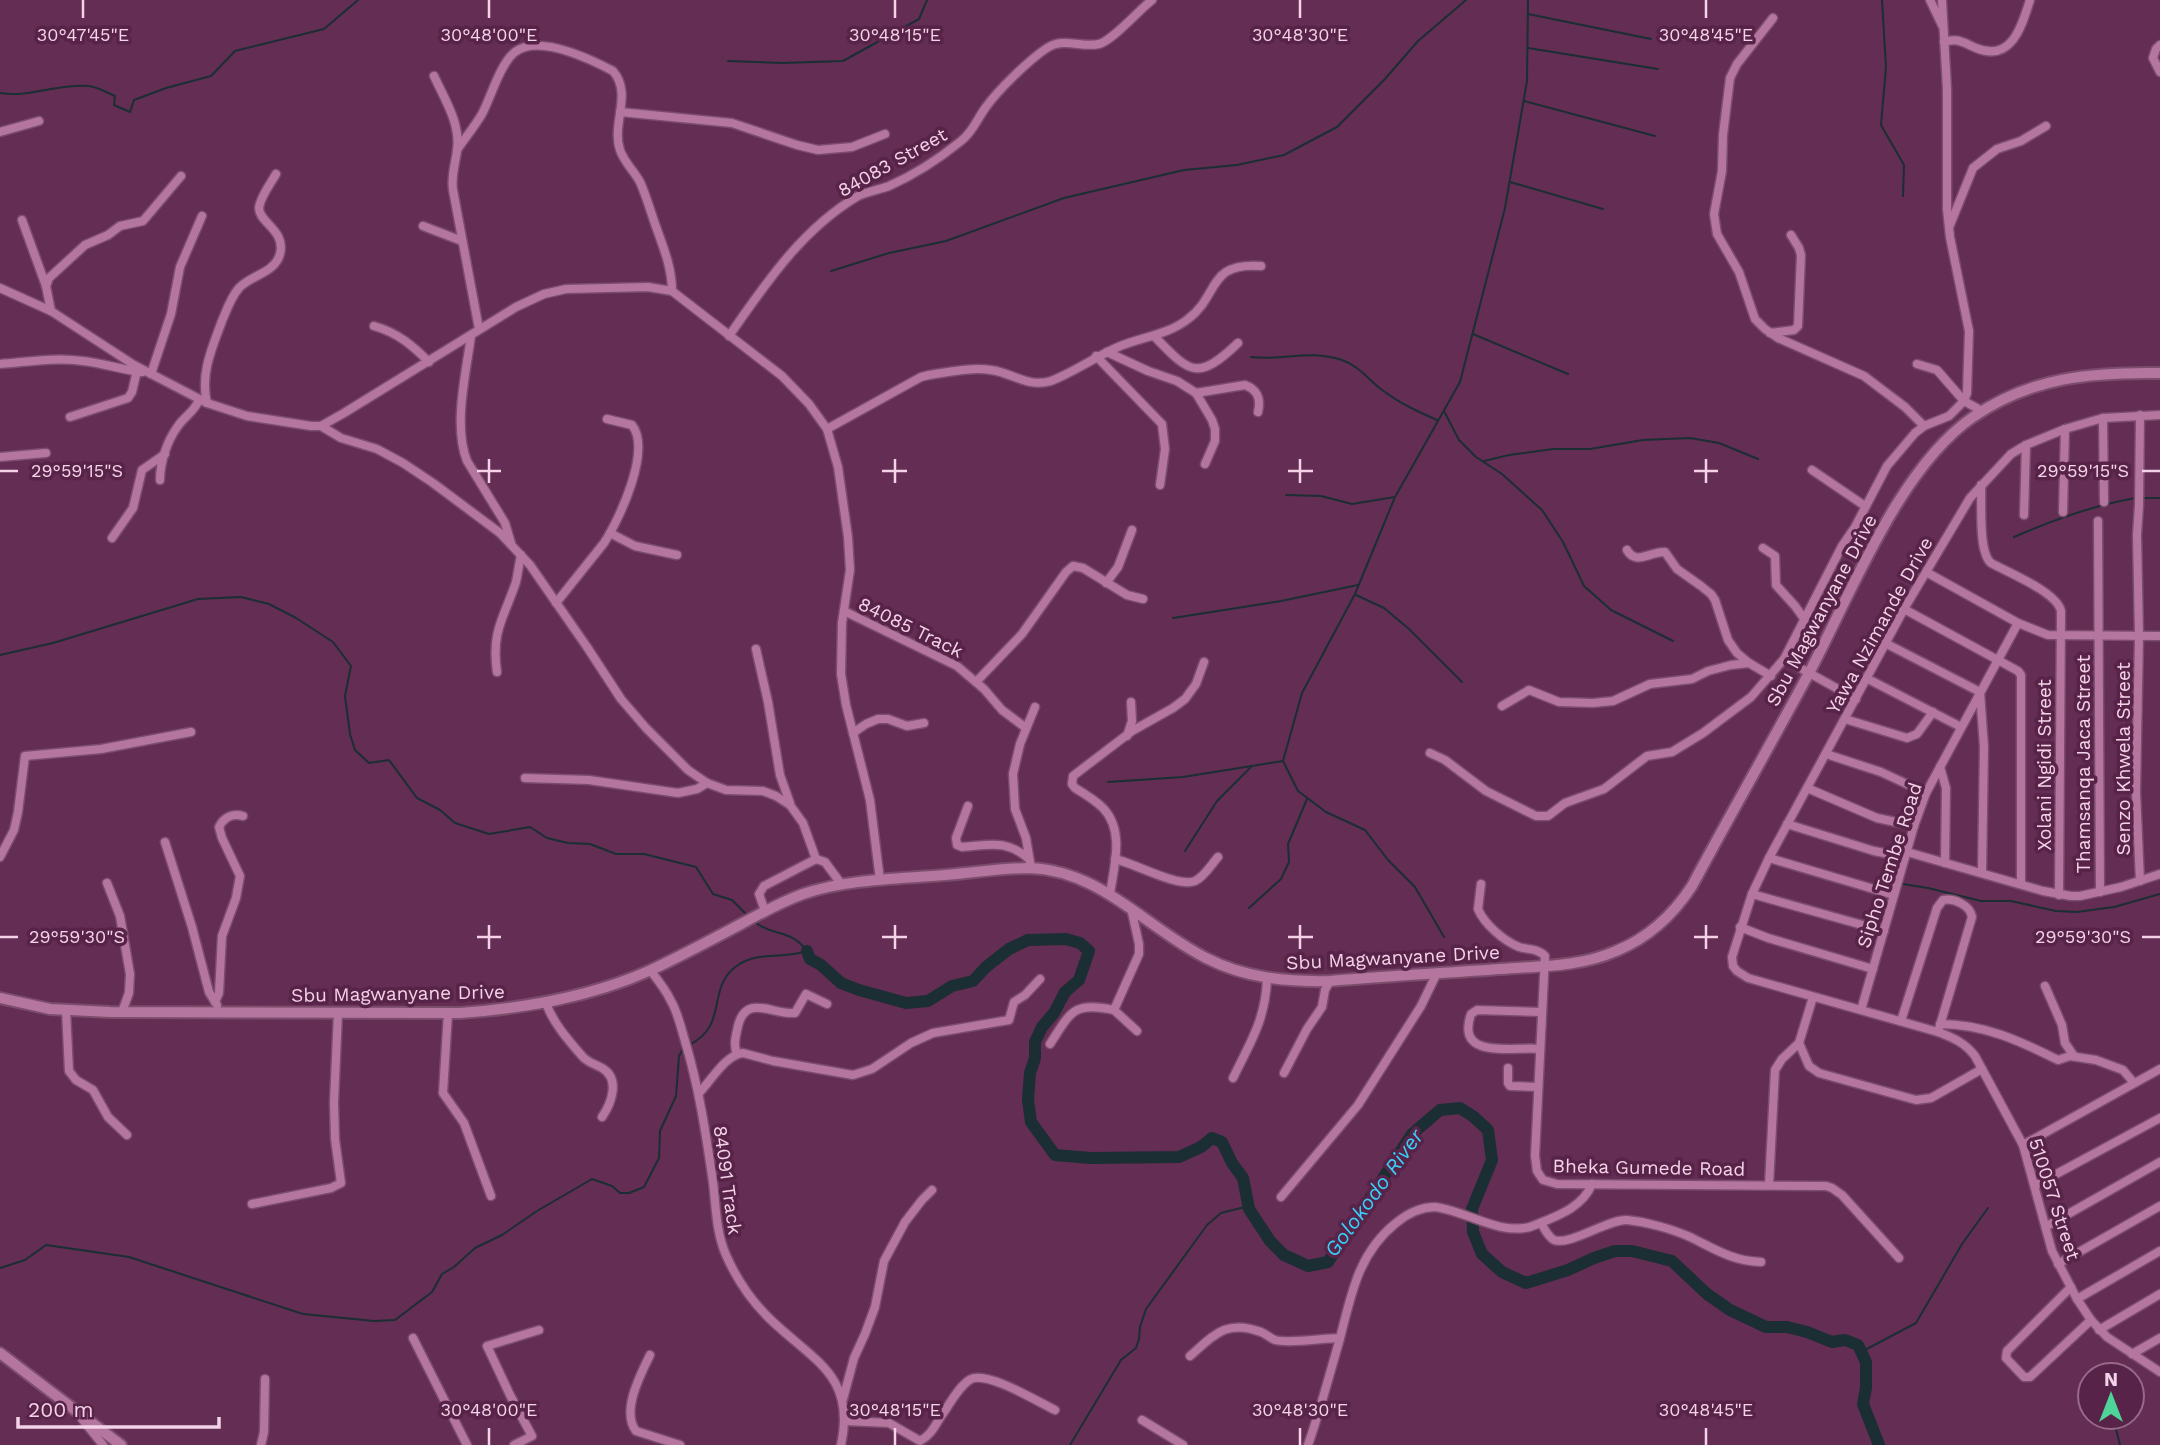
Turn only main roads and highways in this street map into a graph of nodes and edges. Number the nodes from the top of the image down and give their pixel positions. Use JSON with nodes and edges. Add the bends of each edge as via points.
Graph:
{"nodes":[{"id":1,"x":2160,"y":373,"type":"edge"},
{"id":2,"x":0,"y":998,"type":"edge"},
{"id":3,"x":0,"y":1353,"type":"edge"},
{"id":4,"x":121,"y":1445,"type":"edge"}],
"edges":[{"from":1,"to":2,"type":"main road","name":"Sbu Magwanyane Drive","via":[[2107,373],[2023,390],[1982,411],[1936,450],[1902,496],[1692,886],[1673,911],[1643,937],[1587,960],[1330,981],[1266,978],[1238,971],[1182,945],[1095,884],[1030,864],[808,892],[650,970],[590,992],[500,1010],[338,1013],[217,1007],[122,1012],[50,1009]]},
{"from":3,"to":4,"type":"main road"}]}
